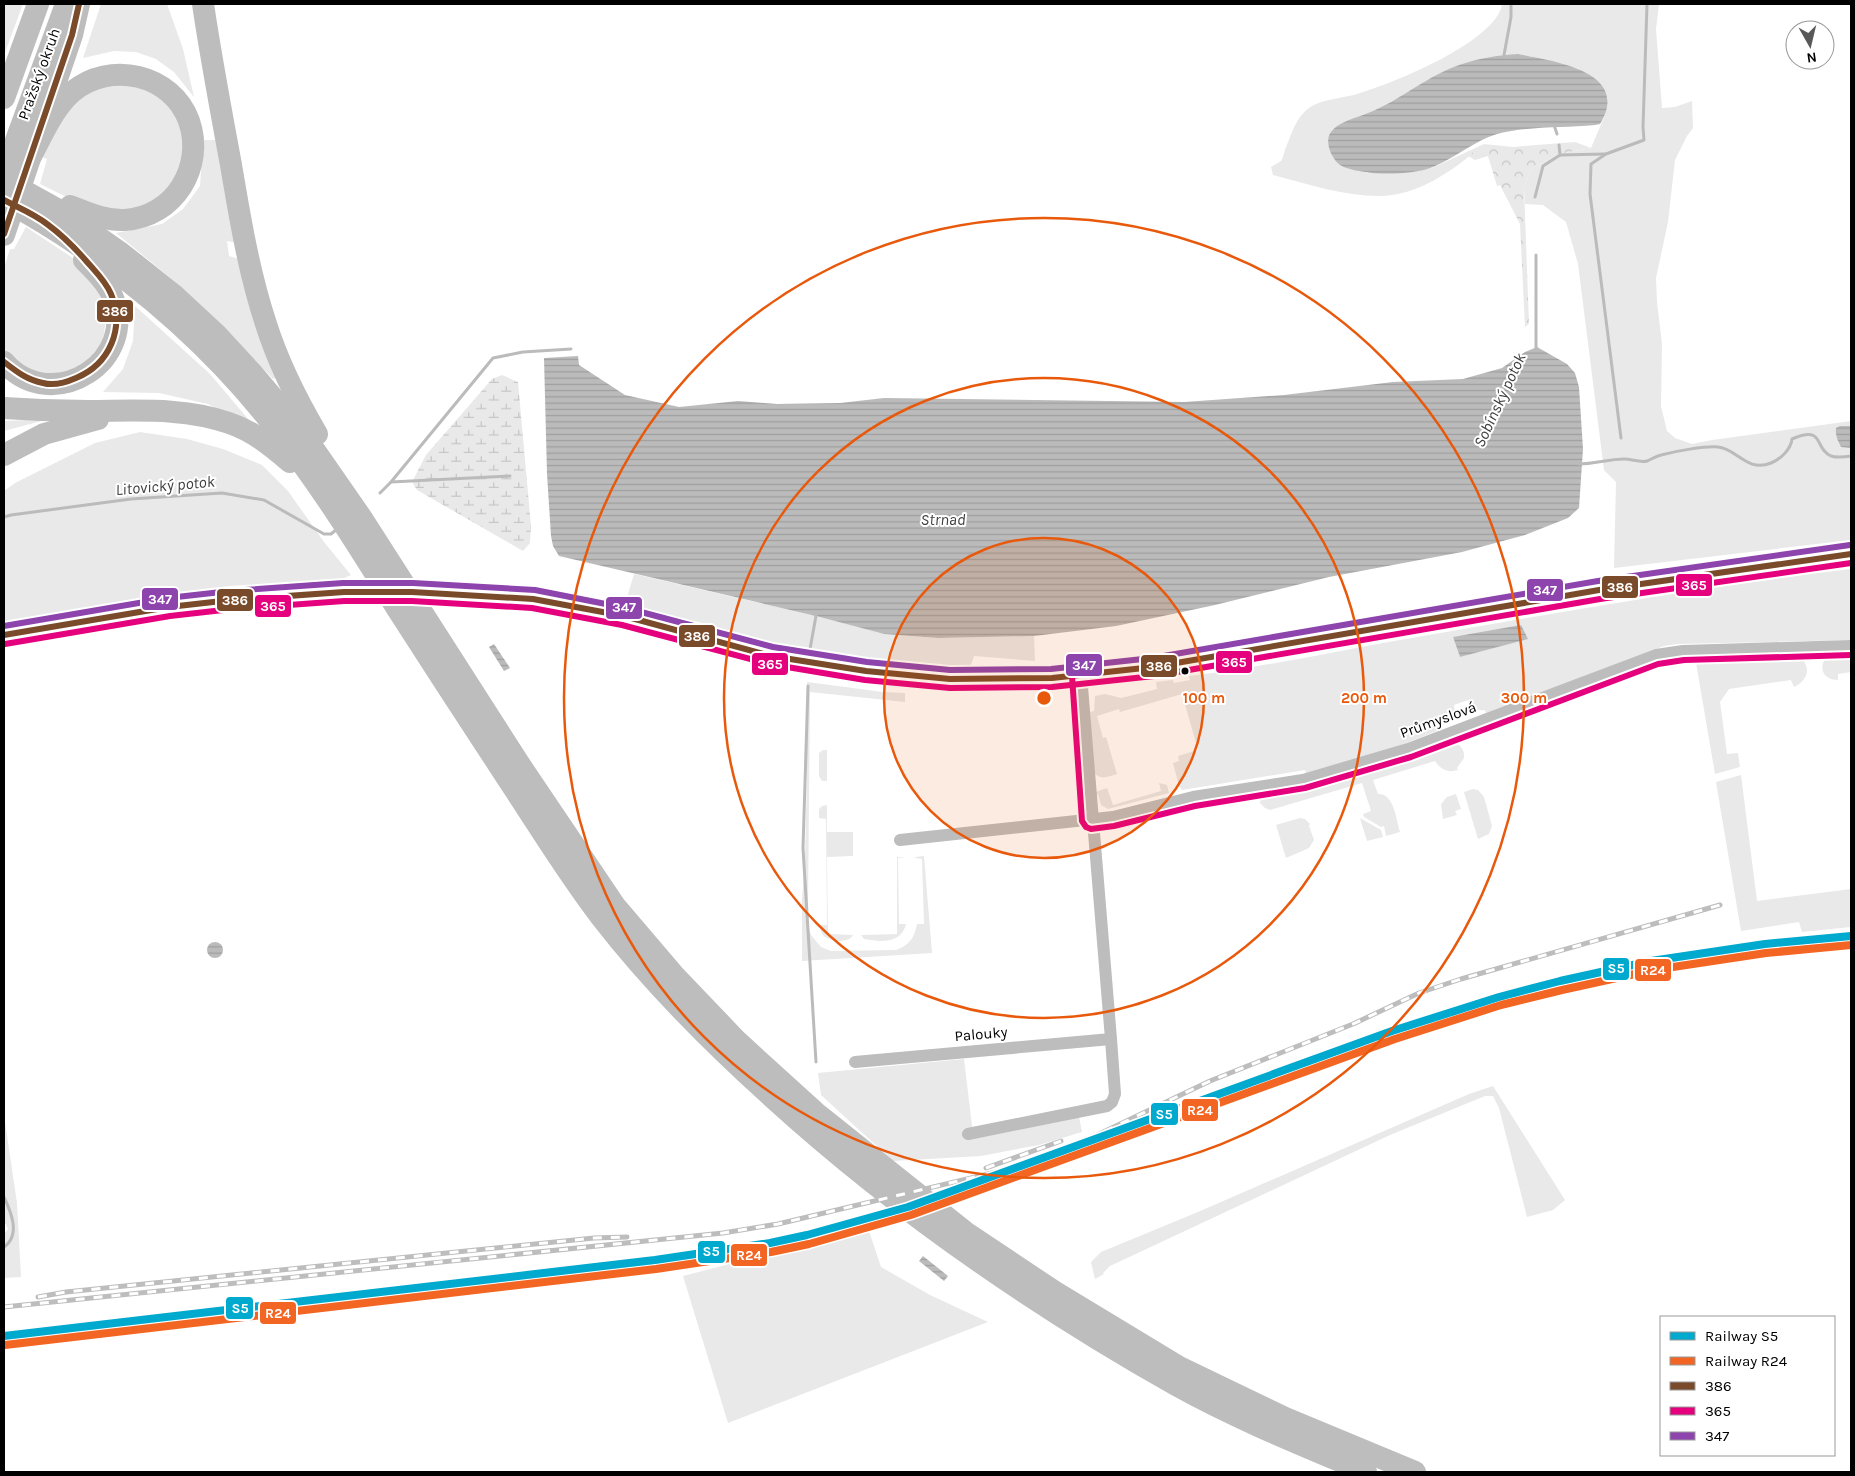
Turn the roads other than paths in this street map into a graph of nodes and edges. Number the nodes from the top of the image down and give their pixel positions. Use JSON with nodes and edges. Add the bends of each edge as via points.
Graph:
{"nodes":[{"id":1,"x":38,"y":4,"type":"edge"},
{"id":2,"x":66,"y":4,"type":"edge"},
{"id":3,"x":80,"y":4,"type":"edge"},
{"id":4,"x":194,"y":4,"type":"edge"},
{"id":5,"x":203,"y":4,"type":"edge"},
{"id":6,"x":212,"y":68,"type":"junction"},
{"id":7,"x":4,"y":98,"type":"edge"},
{"id":8,"x":22,"y":151,"type":"junction"},
{"id":9,"x":7,"y":185,"type":"edge"},
{"id":10,"x":50,"y":226,"type":"junction"},
{"id":11,"x":4,"y":235,"type":"edge"},
{"id":12,"x":4,"y":362,"type":"edge"},
{"id":13,"x":4,"y":408,"type":"edge"},
{"id":14,"x":139,"y":410,"type":"junction"},
{"id":15,"x":4,"y":455,"type":"edge"},
{"id":16,"x":326,"y":474,"type":"junction"},
{"id":17,"x":1851,"y":554,"type":"edge"},
{"id":18,"x":425,"y":635,"type":"junction"},
{"id":19,"x":4,"y":636,"type":"edge"},
{"id":20,"x":1851,"y":646,"type":"edge"},
{"id":21,"x":1081,"y":675,"type":"junction"},
{"id":22,"x":1091,"y":820,"type":"junction"},
{"id":23,"x":900,"y":840,"type":"dead end"},
{"id":24,"x":1111,"y":1039,"type":"junction"},
{"id":25,"x":855,"y":1062,"type":"dead end"},
{"id":26,"x":968,"y":1134,"type":"dead end"},
{"id":27,"x":959,"y":1238,"type":"junction"},
{"id":28,"x":1366,"y":1472,"type":"edge"},
{"id":29,"x":1415,"y":1472,"type":"edge"}],
"edges":[{"from":1,"to":7,"type":"highway","name":"Pražský okruh"},
{"from":2,"to":8,"type":"highway","name":"Pražský okruh"},
{"from":3,"to":8,"type":"highway","via":[[72,35]]},
{"from":4,"to":6,"type":"highway"},
{"from":5,"to":6,"type":"highway"},
{"from":6,"to":16,"type":"highway","via":[[243,231],[264,318]]},
{"from":8,"to":9,"type":"highway","name":"Pražský okruh"},
{"from":8,"to":9,"type":"highway","via":[[79,87],[115,74],[147,79],[172,94],[188,120],[194,143],[192,165],[180,190],[159,209],[138,218],[99,217]]},
{"from":8,"to":11,"type":"highway"},
{"from":9,"to":10,"type":"highway"},
{"from":9,"to":16,"type":"highway","via":[[74,220],[174,295],[216,334],[281,406]]},
{"from":10,"to":12,"type":"highway","via":[[107,286],[117,315],[114,338],[100,363],[89,373],[67,383],[33,382]]},
{"from":10,"to":16,"type":"highway","via":[[149,298],[192,335],[268,418]]},
{"from":13,"to":14,"type":"highway"},
{"from":14,"to":15,"type":"highway","via":[[65,427]]},
{"from":14,"to":16,"type":"highway","via":[[195,414],[230,423]]},
{"from":16,"to":18,"type":"highway"},
{"from":16,"to":18,"type":"highway","via":[[361,517]]},
{"from":17,"to":21,"type":"main road","via":[[1599,590],[1221,656]]},
{"from":18,"to":27,"type":"highway","via":[[552,846],[600,916],[659,987],[727,1057],[802,1124],[876,1173]]},
{"from":19,"to":21,"type":"main road","via":[[169,607],[231,600],[344,592],[412,592],[533,599],[624,616],[771,656],[866,671],[950,679]]},
{"from":20,"to":22,"type":"street","name":"Průmyslová","via":[[1683,650],[1656,655],[1408,749],[1303,780],[1193,797]]},
{"from":21,"to":22,"type":"street"},
{"from":22,"to":23,"type":"street"},
{"from":22,"to":24,"type":"street"},
{"from":24,"to":25,"type":"street","name":"Palouky"},
{"from":24,"to":26,"type":"street","via":[[1114,1094],[1112,1102],[1106,1106]]},
{"from":27,"to":28,"type":"highway","via":[[981,1264],[1045,1307],[1179,1386],[1283,1437]]},
{"from":27,"to":29,"type":"highway","via":[[1179,1367],[1286,1418]]}]}
